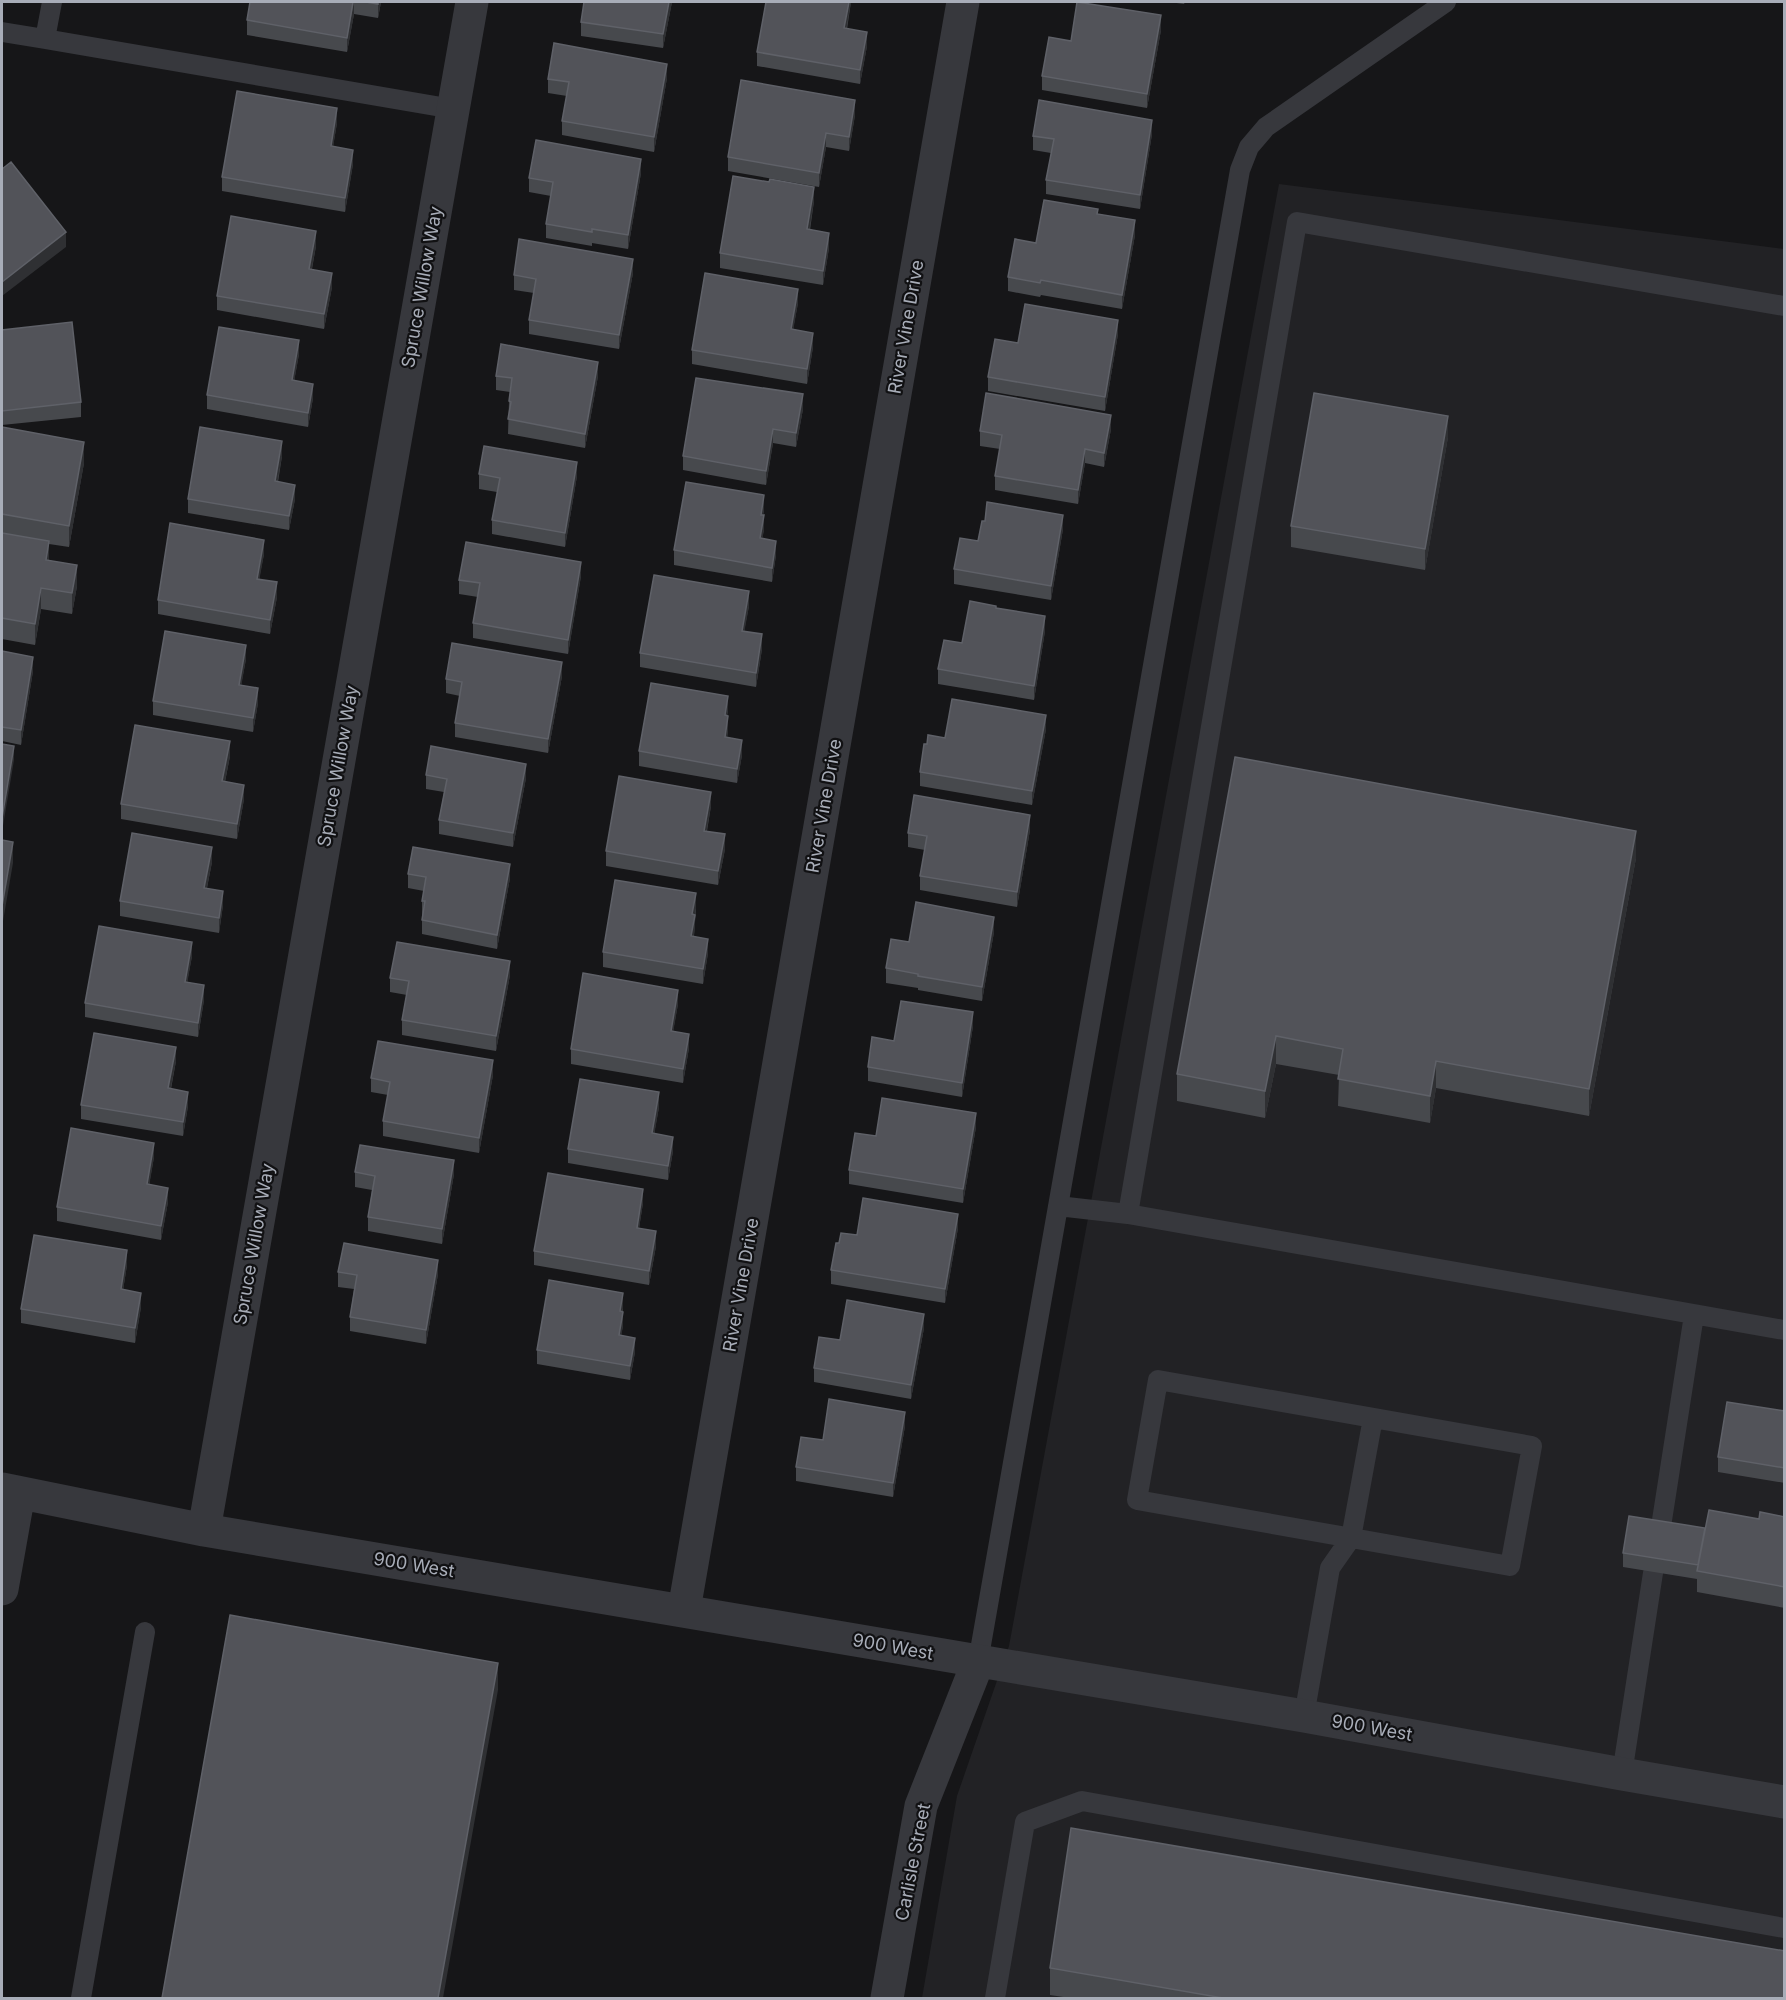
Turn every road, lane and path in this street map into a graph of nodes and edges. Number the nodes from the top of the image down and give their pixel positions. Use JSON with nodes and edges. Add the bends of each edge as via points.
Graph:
{"nodes":[{"id":1,"x":52,"y":2,"type":"edge"},
{"id":2,"x":472,"y":2,"type":"edge"},
{"id":3,"x":963,"y":2,"type":"edge"},
{"id":4,"x":1446,"y":2,"type":"edge"},
{"id":5,"x":2,"y":32,"type":"edge"},
{"id":6,"x":45,"y":39,"type":"junction"},
{"id":7,"x":453,"y":109,"type":"junction"},
{"id":8,"x":1785,"y":306,"type":"edge"},
{"id":9,"x":1058,"y":1206,"type":"junction"},
{"id":10,"x":1128,"y":1214,"type":"junction"},
{"id":11,"x":1694,"y":1315,"type":"junction"},
{"id":12,"x":1785,"y":1330,"type":"edge"},
{"id":13,"x":1373,"y":1418,"type":"junction"},
{"id":14,"x":10,"y":1491,"type":"edge"},
{"id":15,"x":204,"y":1530,"type":"junction"},
{"id":16,"x":1660,"y":1533,"type":"edge"},
{"id":17,"x":1351,"y":1538,"type":"junction"},
{"id":18,"x":1653,"y":1573,"type":"edge"},
{"id":19,"x":2,"y":1589,"type":"edge"},
{"id":20,"x":684,"y":1610,"type":"junction"},
{"id":21,"x":145,"y":1632,"type":"dead end"},
{"id":22,"x":978,"y":1662,"type":"junction"},
{"id":23,"x":1304,"y":1716,"type":"junction"},
{"id":24,"x":1622,"y":1774,"type":"junction"},
{"id":25,"x":1785,"y":1802,"type":"edge"},
{"id":26,"x":1785,"y":1928,"type":"edge"},
{"id":27,"x":81,"y":1998,"type":"edge"},
{"id":28,"x":887,"y":1998,"type":"edge"},
{"id":29,"x":995,"y":1998,"type":"edge"}],
"edges":[{"from":1,"to":6,"type":"lane"},
{"from":2,"to":7,"type":"street","name":"Spruce Willow Way"},
{"from":3,"to":20,"type":"street","name":"River Vine Drive"},
{"from":4,"to":9,"type":"lane","via":[[1266,126],[1249,147],[1240,170]]},
{"from":5,"to":6,"type":"lane"},
{"from":6,"to":7,"type":"lane"},
{"from":7,"to":15,"type":"street","name":"Spruce Willow Way"},
{"from":8,"to":10,"type":"lane","via":[[1297,222]]},
{"from":9,"to":10,"type":"lane"},
{"from":9,"to":22,"type":"lane"},
{"from":10,"to":11,"type":"lane"},
{"from":11,"to":12,"type":"lane"},
{"from":11,"to":16,"type":"lane"},
{"from":13,"to":17,"type":"lane"},
{"from":13,"to":17,"type":"lane","via":[[1532,1446],[1510,1566]]},
{"from":13,"to":17,"type":"lane","via":[[1158,1380],[1137,1500]]},
{"from":14,"to":15,"type":"street","name":"900 West"},
{"from":14,"to":19,"type":"street"},
{"from":15,"to":20,"type":"street","name":"900 West"},
{"from":17,"to":23,"type":"lane","via":[[1330,1568]]},
{"from":18,"to":24,"type":"lane"},
{"from":20,"to":22,"type":"street","name":"900 West"},
{"from":21,"to":27,"type":"lane"},
{"from":22,"to":23,"type":"street","name":"900 West"},
{"from":22,"to":28,"type":"street","name":"Carlisle Street","via":[[921,1806]]},
{"from":23,"to":24,"type":"street","name":"900 West"},
{"from":24,"to":25,"type":"street","name":"900 West"},
{"from":26,"to":29,"type":"lane","via":[[1082,1801],[1025,1822]]}]}
